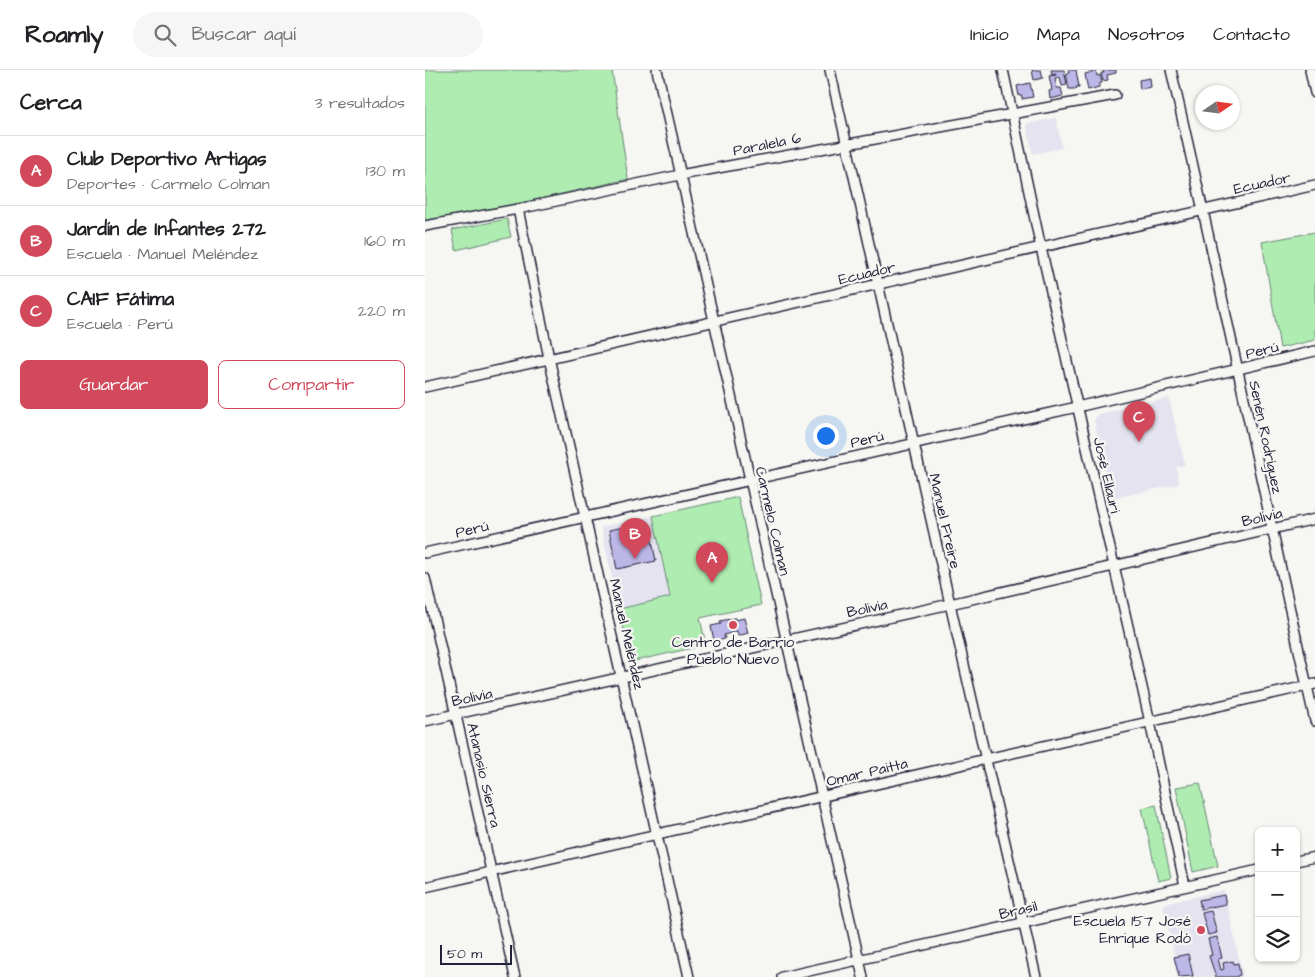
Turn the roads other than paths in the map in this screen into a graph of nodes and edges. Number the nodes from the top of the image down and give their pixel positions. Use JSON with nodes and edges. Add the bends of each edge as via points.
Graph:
{"nodes":[{"id":1,"x":657,"y":70,"type":"edge"},
{"id":2,"x":830,"y":70,"type":"edge"},
{"id":3,"x":1003,"y":70,"type":"edge"},
{"id":4,"x":1171,"y":70,"type":"edge"},
{"id":5,"x":1310,"y":70,"type":"edge"},
{"id":6,"x":1315,"y":93,"type":"edge"},
{"id":7,"x":1115,"y":95,"type":"dead end"},
{"id":8,"x":1013,"y":114,"type":"junction"},
{"id":9,"x":847,"y":143,"type":"junction"},
{"id":10,"x":680,"y":175,"type":"junction"},
{"id":11,"x":1315,"y":185,"type":"edge"},
{"id":12,"x":518,"y":209,"type":"junction"},
{"id":13,"x":1204,"y":210,"type":"junction"},
{"id":14,"x":425,"y":226,"type":"edge"},
{"id":15,"x":1041,"y":248,"type":"junction"},
{"id":16,"x":878,"y":285,"type":"junction"},
{"id":17,"x":715,"y":321,"type":"junction"},
{"id":18,"x":1315,"y":351,"type":"edge"},
{"id":19,"x":549,"y":358,"type":"junction"},
{"id":20,"x":1238,"y":370,"type":"junction"},
{"id":21,"x":425,"y":387,"type":"edge"},
{"id":22,"x":1077,"y":406,"type":"junction"},
{"id":23,"x":913,"y":443,"type":"junction"},
{"id":24,"x":749,"y":480,"type":"junction"},
{"id":25,"x":586,"y":518,"type":"junction"},
{"id":26,"x":1315,"y":519,"type":"edge"},
{"id":27,"x":1272,"y":529,"type":"junction"},
{"id":28,"x":425,"y":553,"type":"edge"},
{"id":29,"x":1114,"y":566,"type":"junction"},
{"id":30,"x":425,"y":578,"type":"edge"},
{"id":31,"x":950,"y":604,"type":"junction"},
{"id":32,"x":785,"y":640,"type":"junction"},
{"id":33,"x":623,"y":678,"type":"junction"},
{"id":34,"x":1311,"y":685,"type":"edge"},
{"id":35,"x":456,"y":715,"type":"junction"},
{"id":36,"x":425,"y":721,"type":"edge"},
{"id":37,"x":1315,"y":721,"type":"edge"},
{"id":38,"x":1150,"y":722,"type":"junction"},
{"id":39,"x":986,"y":760,"type":"junction"},
{"id":40,"x":822,"y":796,"type":"junction"},
{"id":41,"x":658,"y":833,"type":"junction"},
{"id":42,"x":1315,"y":857,"type":"edge"},
{"id":43,"x":1300,"y":860,"type":"edge"},
{"id":44,"x":1255,"y":871,"type":"edge"},
{"id":45,"x":492,"y":872,"type":"junction"},
{"id":46,"x":1185,"y":886,"type":"junction"},
{"id":47,"x":425,"y":887,"type":"edge"},
{"id":48,"x":1023,"y":923,"type":"junction"},
{"id":49,"x":859,"y":960,"type":"junction"},
{"id":50,"x":515,"y":977,"type":"edge"},
{"id":51,"x":689,"y":977,"type":"edge"},
{"id":52,"x":782,"y":977,"type":"edge"},
{"id":53,"x":863,"y":977,"type":"edge"},
{"id":54,"x":1036,"y":977,"type":"edge"}],
"edges":[{"from":1,"to":10,"type":"street","name":"Carmelo Colman"},
{"from":2,"to":9,"type":"street","name":"Manuel Freire"},
{"from":3,"to":8,"type":"street","name":"José Ellauri"},
{"from":4,"to":13,"type":"street","name":"Senén Rodríguez"},
{"from":5,"to":6,"type":"street"},
{"from":7,"to":8,"type":"street","name":"Paralela 6"},
{"from":8,"to":9,"type":"street","name":"Paralela 6"},
{"from":8,"to":15,"type":"street","name":"José Ellauri"},
{"from":9,"to":10,"type":"street","name":"Paralela 6"},
{"from":9,"to":16,"type":"street","name":"Manuel Freire"},
{"from":10,"to":12,"type":"street","name":"Paralela 6"},
{"from":10,"to":17,"type":"street","name":"Carmelo Colman"},
{"from":11,"to":13,"type":"street","name":"Ecuador"},
{"from":12,"to":14,"type":"street","name":"Paralela 6"},
{"from":12,"to":19,"type":"street","name":"Manuel Meléndez"},
{"from":13,"to":15,"type":"street","name":"Ecuador"},
{"from":13,"to":20,"type":"street","name":"Senén Rodríguez"},
{"from":15,"to":16,"type":"street","name":"Ecuador"},
{"from":15,"to":22,"type":"street","name":"José Ellauri"},
{"from":16,"to":17,"type":"street","name":"Ecuador"},
{"from":16,"to":23,"type":"street","name":"Manuel Freire"},
{"from":17,"to":19,"type":"street","name":"Ecuador"},
{"from":17,"to":24,"type":"street","name":"Carmelo Colman"},
{"from":18,"to":20,"type":"street","name":"Perú"},
{"from":19,"to":21,"type":"street","name":"Ecuador"},
{"from":19,"to":25,"type":"street","name":"Manuel Meléndez"},
{"from":20,"to":22,"type":"street","name":"Perú"},
{"from":20,"to":27,"type":"street","name":"Senén Rodríguez"},
{"from":22,"to":23,"type":"street","name":"Perú"},
{"from":22,"to":29,"type":"street","name":"José Ellauri"},
{"from":23,"to":24,"type":"street","name":"Perú"},
{"from":23,"to":31,"type":"street","name":"Manuel Freire"},
{"from":24,"to":25,"type":"street","name":"Perú"},
{"from":24,"to":32,"type":"street","name":"Carmelo Colman"},
{"from":25,"to":28,"type":"street","name":"Perú"},
{"from":25,"to":33,"type":"street","name":"Manuel Meléndez"},
{"from":26,"to":27,"type":"street","name":"Bolivia"},
{"from":27,"to":29,"type":"street","name":"Bolivia"},
{"from":27,"to":34,"type":"street","name":"Senén Rodríguez"},
{"from":29,"to":31,"type":"street","name":"Bolivia"},
{"from":29,"to":38,"type":"street","name":"José Ellauri"},
{"from":30,"to":35,"type":"street","name":"Atanasio Sierra"},
{"from":31,"to":32,"type":"street","name":"Bolivia"},
{"from":31,"to":39,"type":"street","name":"Manuel Freire"},
{"from":32,"to":33,"type":"street","name":"Bolivia"},
{"from":32,"to":40,"type":"street","name":"Carmelo Colman"},
{"from":33,"to":35,"type":"street","name":"Bolivia"},
{"from":33,"to":41,"type":"street","name":"Manuel Meléndez"},
{"from":34,"to":37,"type":"street","name":"Senén Rodríguez"},
{"from":34,"to":38,"type":"street","name":"Omar Paitta"},
{"from":35,"to":36,"type":"street","name":"Bolivia"},
{"from":35,"to":45,"type":"street","name":"Atanasio Sierra"},
{"from":38,"to":39,"type":"street","name":"Omar Paitta"},
{"from":38,"to":46,"type":"street","name":"José Ellauri"},
{"from":39,"to":40,"type":"street","name":"Omar Paitta"},
{"from":39,"to":48,"type":"street","name":"Manuel Freire"},
{"from":40,"to":41,"type":"street","name":"Omar Paitta"},
{"from":40,"to":49,"type":"street","name":"Carmelo Colman"},
{"from":41,"to":45,"type":"street","name":"Omar Paitta"},
{"from":41,"to":51,"type":"street","name":"Manuel Meléndez"},
{"from":42,"to":43,"type":"street"},
{"from":44,"to":46,"type":"street","name":"Brasil"},
{"from":45,"to":47,"type":"street","name":"Omar Paitta"},
{"from":45,"to":50,"type":"street","name":"Atanasio Sierra"},
{"from":46,"to":48,"type":"street","name":"Brasil"},
{"from":48,"to":49,"type":"street","name":"Brasil"},
{"from":48,"to":54,"type":"street","name":"Manuel Freire"},
{"from":49,"to":52,"type":"street","name":"Brasil"},
{"from":49,"to":53,"type":"street","name":"Carmelo Colman"}]}
